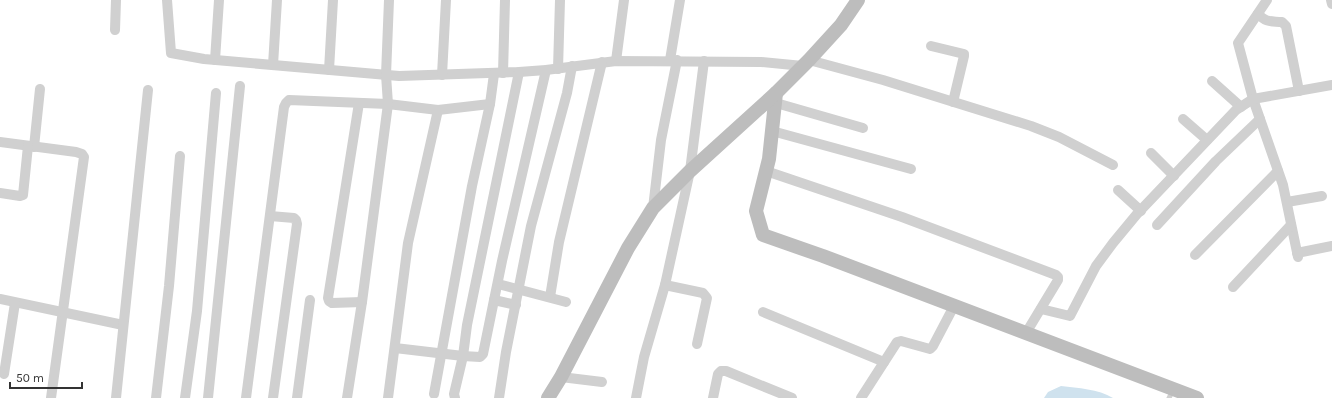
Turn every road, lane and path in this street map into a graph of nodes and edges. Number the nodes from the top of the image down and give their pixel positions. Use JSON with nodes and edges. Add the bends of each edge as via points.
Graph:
{"nodes":[{"id":1,"x":116,"y":0,"type":"edge"},
{"id":2,"x":167,"y":0,"type":"edge"},
{"id":3,"x":219,"y":0,"type":"edge"},
{"id":4,"x":277,"y":0,"type":"edge"},
{"id":5,"x":333,"y":0,"type":"edge"},
{"id":6,"x":389,"y":0,"type":"edge"},
{"id":7,"x":446,"y":0,"type":"edge"},
{"id":8,"x":505,"y":0,"type":"edge"},
{"id":9,"x":560,"y":0,"type":"edge"},
{"id":10,"x":624,"y":0,"type":"edge"},
{"id":11,"x":680,"y":0,"type":"edge"},
{"id":12,"x":858,"y":0,"type":"edge"},
{"id":13,"x":1266,"y":0,"type":"edge"},
{"id":14,"x":1331,"y":0,"type":"edge"},
{"id":15,"x":1332,"y":4,"type":"edge"},
{"id":16,"x":1258,"y":14,"type":"junction"},
{"id":17,"x":115,"y":30,"type":"dead end"},
{"id":18,"x":931,"y":46,"type":"dead end"},
{"id":19,"x":215,"y":60,"type":"junction"},
{"id":20,"x":616,"y":60,"type":"junction"},
{"id":21,"x":674,"y":60,"type":"junction"},
{"id":22,"x":704,"y":61,"type":"junction"},
{"id":23,"x":602,"y":62,"type":"junction"},
{"id":24,"x":806,"y":63,"type":"junction"},
{"id":25,"x":273,"y":65,"type":"junction"},
{"id":26,"x":572,"y":66,"type":"junction"},
{"id":27,"x":558,"y":69,"type":"junction"},
{"id":28,"x":329,"y":70,"type":"junction"},
{"id":29,"x":546,"y":70,"type":"junction"},
{"id":30,"x":519,"y":72,"type":"junction"},
{"id":31,"x":498,"y":74,"type":"junction"},
{"id":32,"x":386,"y":75,"type":"junction"},
{"id":33,"x":442,"y":75,"type":"junction"},
{"id":34,"x":1212,"y":81,"type":"dead end"},
{"id":35,"x":1332,"y":85,"type":"edge"},
{"id":36,"x":240,"y":86,"type":"dead end"},
{"id":37,"x":40,"y":89,"type":"dead end"},
{"id":38,"x":148,"y":90,"type":"dead end"},
{"id":39,"x":1299,"y":91,"type":"junction"},
{"id":40,"x":216,"y":93,"type":"dead end"},
{"id":41,"x":776,"y":98,"type":"junction"},
{"id":42,"x":1254,"y":99,"type":"junction"},
{"id":43,"x":952,"y":102,"type":"junction"},
{"id":44,"x":359,"y":104,"type":"junction"},
{"id":45,"x":388,"y":104,"type":"junction"},
{"id":46,"x":490,"y":104,"type":"junction"},
{"id":47,"x":1241,"y":107,"type":"junction"},
{"id":48,"x":438,"y":110,"type":"junction"},
{"id":49,"x":1183,"y":119,"type":"dead end"},
{"id":50,"x":1260,"y":119,"type":"junction"},
{"id":51,"x":863,"y":128,"type":"dead end"},
{"id":52,"x":772,"y":131,"type":"junction"},
{"id":53,"x":1207,"y":140,"type":"junction"},
{"id":54,"x":0,"y":142,"type":"edge"},
{"id":55,"x":31,"y":146,"type":"junction"},
{"id":56,"x":1151,"y":154,"type":"dead end"},
{"id":57,"x":180,"y":156,"type":"dead end"},
{"id":58,"x":1113,"y":165,"type":"dead end"},
{"id":59,"x":911,"y":169,"type":"dead end"},
{"id":60,"x":690,"y":171,"type":"junction"},
{"id":61,"x":766,"y":171,"type":"junction"},
{"id":62,"x":1278,"y":171,"type":"junction"},
{"id":63,"x":1174,"y":176,"type":"junction"},
{"id":64,"x":1118,"y":190,"type":"dead end"},
{"id":65,"x":0,"y":194,"type":"edge"},
{"id":66,"x":1322,"y":196,"type":"dead end"},
{"id":67,"x":1286,"y":202,"type":"junction"},
{"id":68,"x":653,"y":208,"type":"junction"},
{"id":69,"x":1141,"y":211,"type":"junction"},
{"id":70,"x":270,"y":216,"type":"junction"},
{"id":71,"x":1157,"y":225,"type":"dead end"},
{"id":72,"x":1291,"y":225,"type":"junction"},
{"id":73,"x":1332,"y":246,"type":"edge"},
{"id":74,"x":1195,"y":255,"type":"dead end"},
{"id":75,"x":498,"y":284,"type":"junction"},
{"id":76,"x":665,"y":285,"type":"junction"},
{"id":77,"x":1233,"y":287,"type":"dead end"},
{"id":78,"x":519,"y":290,"type":"junction"},
{"id":79,"x":550,"y":297,"type":"junction"},
{"id":80,"x":0,"y":299,"type":"edge"},
{"id":81,"x":310,"y":300,"type":"dead end"},
{"id":82,"x":494,"y":300,"type":"junction"},
{"id":83,"x":362,"y":302,"type":"junction"},
{"id":84,"x":566,"y":302,"type":"dead end"},
{"id":85,"x":15,"y":303,"type":"junction"},
{"id":86,"x":516,"y":305,"type":"junction"},
{"id":87,"x":954,"y":306,"type":"junction"},
{"id":88,"x":1041,"y":309,"type":"junction"},
{"id":89,"x":63,"y":312,"type":"junction"},
{"id":90,"x":763,"y":312,"type":"dead end"},
{"id":91,"x":123,"y":325,"type":"junction"},
{"id":92,"x":1026,"y":333,"type":"junction"},
{"id":93,"x":697,"y":344,"type":"dead end"},
{"id":94,"x":395,"y":348,"type":"junction"},
{"id":95,"x":440,"y":353,"type":"junction"},
{"id":96,"x":463,"y":356,"type":"junction"},
{"id":97,"x":884,"y":362,"type":"junction"},
{"id":98,"x":4,"y":374,"type":"dead end"},
{"id":99,"x":561,"y":377,"type":"junction"},
{"id":100,"x":602,"y":382,"type":"dead end"},
{"id":101,"x":434,"y":394,"type":"dead end"},
{"id":102,"x":1171,"y":394,"type":"edge"},
{"id":103,"x":51,"y":398,"type":"edge"},
{"id":104,"x":116,"y":398,"type":"edge"},
{"id":105,"x":156,"y":398,"type":"edge"},
{"id":106,"x":185,"y":398,"type":"edge"},
{"id":107,"x":208,"y":398,"type":"edge"},
{"id":108,"x":246,"y":398,"type":"edge"},
{"id":109,"x":273,"y":398,"type":"edge"},
{"id":110,"x":297,"y":398,"type":"edge"},
{"id":111,"x":347,"y":398,"type":"edge"},
{"id":112,"x":388,"y":398,"type":"edge"},
{"id":113,"x":455,"y":398,"type":"edge"},
{"id":114,"x":499,"y":398,"type":"edge"},
{"id":115,"x":548,"y":398,"type":"edge"},
{"id":116,"x":636,"y":398,"type":"edge"},
{"id":117,"x":713,"y":398,"type":"edge"},
{"id":118,"x":792,"y":398,"type":"edge"},
{"id":119,"x":861,"y":398,"type":"edge"},
{"id":120,"x":1197,"y":398,"type":"edge"}],
"edges":[{"from":1,"to":17,"type":"street"},
{"from":2,"to":19,"type":"street","via":[[170,52]]},
{"from":3,"to":19,"type":"street"},
{"from":4,"to":25,"type":"street"},
{"from":5,"to":28,"type":"street"},
{"from":6,"to":32,"type":"street"},
{"from":7,"to":33,"type":"street"},
{"from":8,"to":31,"type":"street"},
{"from":9,"to":27,"type":"street"},
{"from":10,"to":20,"type":"street"},
{"from":11,"to":21,"type":"street"},
{"from":12,"to":24,"type":"street","via":[[841,25]]},
{"from":13,"to":16,"type":"street"},
{"from":14,"to":15,"type":"street"},
{"from":16,"to":39,"type":"street","via":[[1269,22],[1282,22],[1286,26]]},
{"from":16,"to":42,"type":"street","via":[[1238,43]]},
{"from":18,"to":43,"type":"street","via":[[964,54]]},
{"from":19,"to":25,"type":"street"},
{"from":20,"to":21,"type":"street"},
{"from":20,"to":23,"type":"street"},
{"from":21,"to":22,"type":"street"},
{"from":21,"to":68,"type":"street"},
{"from":22,"to":24,"type":"street"},
{"from":22,"to":60,"type":"street"},
{"from":23,"to":26,"type":"street"},
{"from":23,"to":79,"type":"street","via":[[559,242]]},
{"from":24,"to":41,"type":"street"},
{"from":24,"to":43,"type":"street","via":[[883,80]]},
{"from":25,"to":28,"type":"street"},
{"from":26,"to":27,"type":"street"},
{"from":26,"to":78,"type":"street","via":[[532,221]]},
{"from":27,"to":29,"type":"street"},
{"from":28,"to":32,"type":"street"},
{"from":29,"to":30,"type":"street"},
{"from":29,"to":75,"type":"street"},
{"from":30,"to":31,"type":"street"},
{"from":30,"to":96,"type":"street","via":[[467,325]]},
{"from":31,"to":33,"type":"street"},
{"from":31,"to":46,"type":"street"},
{"from":32,"to":33,"type":"street"},
{"from":32,"to":45,"type":"street"},
{"from":34,"to":47,"type":"street"},
{"from":35,"to":39,"type":"street"},
{"from":36,"to":107,"type":"street"},
{"from":37,"to":55,"type":"street"},
{"from":38,"to":91,"type":"street"},
{"from":39,"to":42,"type":"street"},
{"from":40,"to":106,"type":"street","via":[[197,311]]},
{"from":41,"to":51,"type":"street"},
{"from":41,"to":52,"type":"street"},
{"from":41,"to":60,"type":"street"},
{"from":42,"to":47,"type":"street"},
{"from":42,"to":50,"type":"street"},
{"from":43,"to":58,"type":"street","via":[[1031,126]]},
{"from":44,"to":45,"type":"street"},
{"from":44,"to":70,"type":"street","via":[[289,100],[286,103]]},
{"from":44,"to":83,"type":"street","via":[[328,298],[332,303]]},
{"from":45,"to":48,"type":"street"},
{"from":45,"to":83,"type":"street"},
{"from":46,"to":48,"type":"street"},
{"from":46,"to":95,"type":"street"},
{"from":47,"to":53,"type":"street"},
{"from":48,"to":94,"type":"street","via":[[408,243]]},
{"from":49,"to":53,"type":"street"},
{"from":50,"to":62,"type":"street"},
{"from":50,"to":71,"type":"street","via":[[1216,161]]},
{"from":52,"to":59,"type":"street"},
{"from":52,"to":61,"type":"street"},
{"from":53,"to":63,"type":"street"},
{"from":54,"to":55,"type":"street"},
{"from":55,"to":65,"type":"street","via":[[23,194]]},
{"from":55,"to":89,"type":"street","via":[[76,152],[82,154],[85,161]]},
{"from":56,"to":63,"type":"street"},
{"from":57,"to":105,"type":"street"},
{"from":60,"to":68,"type":"street"},
{"from":60,"to":76,"type":"street"},
{"from":61,"to":87,"type":"street","via":[[756,211],[763,235]]},
{"from":61,"to":88,"type":"street","via":[[902,217],[1056,275],[1058,280]]},
{"from":62,"to":67,"type":"street"},
{"from":62,"to":74,"type":"street"},
{"from":63,"to":69,"type":"street"},
{"from":64,"to":69,"type":"street"},
{"from":66,"to":67,"type":"street"},
{"from":67,"to":72,"type":"street"},
{"from":68,"to":99,"type":"street","via":[[628,248]]},
{"from":69,"to":88,"type":"street","via":[[1096,266],[1070,316]]},
{"from":70,"to":108,"type":"street"},
{"from":70,"to":109,"type":"street","via":[[294,218],[297,224]]},
{"from":72,"to":73,"type":"street","via":[[1297,255]]},
{"from":72,"to":77,"type":"street"},
{"from":75,"to":78,"type":"street"},
{"from":75,"to":82,"type":"street"},
{"from":76,"to":93,"type":"street","via":[[703,293],[707,298]]},
{"from":76,"to":116,"type":"street","via":[[644,357]]},
{"from":78,"to":79,"type":"street"},
{"from":78,"to":86,"type":"street"},
{"from":79,"to":84,"type":"street"},
{"from":80,"to":85,"type":"street"},
{"from":81,"to":110,"type":"street"},
{"from":82,"to":86,"type":"street"},
{"from":82,"to":96,"type":"street","via":[[483,354],[480,357]]},
{"from":83,"to":111,"type":"street"},
{"from":85,"to":89,"type":"street"},
{"from":85,"to":98,"type":"street"},
{"from":86,"to":114,"type":"street"},
{"from":87,"to":92,"type":"street"},
{"from":87,"to":97,"type":"street","via":[[930,349],[897,342]]},
{"from":88,"to":92,"type":"street"},
{"from":89,"to":91,"type":"street"},
{"from":89,"to":103,"type":"street"},
{"from":90,"to":97,"type":"street"},
{"from":91,"to":104,"type":"street"},
{"from":92,"to":102,"type":"street"},
{"from":94,"to":95,"type":"street"},
{"from":94,"to":112,"type":"street"},
{"from":95,"to":96,"type":"street"},
{"from":95,"to":101,"type":"street"},
{"from":96,"to":113,"type":"street"},
{"from":97,"to":119,"type":"street"},
{"from":99,"to":100,"type":"street"},
{"from":99,"to":115,"type":"street"},
{"from":102,"to":120,"type":"street"},
{"from":117,"to":118,"type":"street","via":[[718,374],[726,370]]}]}
